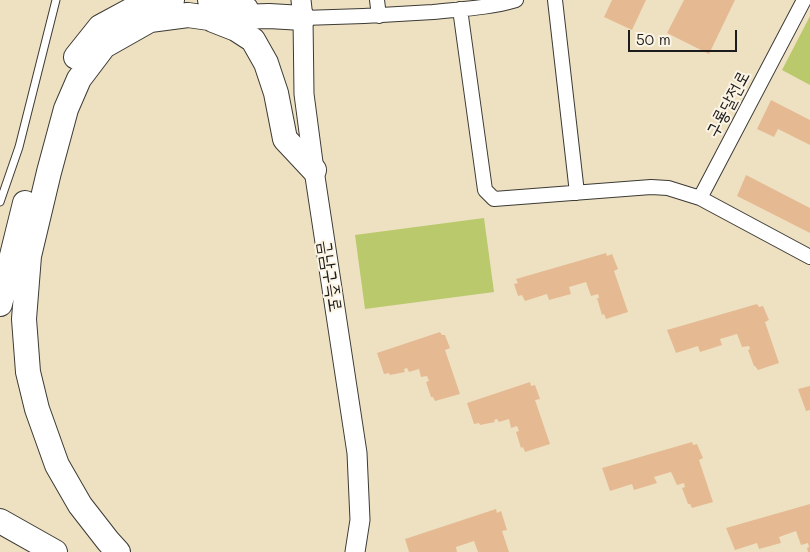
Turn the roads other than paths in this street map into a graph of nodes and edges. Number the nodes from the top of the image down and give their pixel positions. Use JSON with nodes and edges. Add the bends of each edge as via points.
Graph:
{"nodes":[{"id":1,"x":56,"y":0,"type":"edge"},
{"id":2,"x":174,"y":0,"type":"edge"},
{"id":3,"x":377,"y":0,"type":"edge"},
{"id":4,"x":516,"y":0,"type":"edge"},
{"id":5,"x":555,"y":0,"type":"edge"},
{"id":6,"x":804,"y":0,"type":"edge"},
{"id":7,"x":479,"y":4,"type":"edge"},
{"id":8,"x":210,"y":9,"type":"edge"},
{"id":9,"x":302,"y":9,"type":"edge"},
{"id":10,"x":460,"y":10,"type":"junction"},
{"id":11,"x":379,"y":16,"type":"junction"},
{"id":12,"x":314,"y":170,"type":"junction"},
{"id":13,"x":577,"y":192,"type":"junction"},
{"id":14,"x":700,"y":198,"type":"junction"},
{"id":15,"x":0,"y":202,"type":"edge"},
{"id":16,"x":810,"y":257,"type":"edge"},
{"id":17,"x":0,"y":304,"type":"edge"},
{"id":18,"x":0,"y":521,"type":"edge"},
{"id":19,"x":56,"y":552,"type":"edge"},
{"id":20,"x":118,"y":552,"type":"edge"},
{"id":21,"x":355,"y":552,"type":"edge"}],
"edges":[{"from":1,"to":15,"type":"lane","via":[[19,147]]},
{"from":2,"to":17,"type":"highway","via":[[137,6],[100,28],[65,71],[46,120]]},
{"from":3,"to":11,"type":"street"},
{"from":4,"to":7,"type":"street"},
{"from":5,"to":13,"type":"street"},
{"from":6,"to":14,"type":"street","name":"구룡달전로"},
{"from":7,"to":10,"type":"street"},
{"from":8,"to":9,"type":"highway","via":[[269,16]]},
{"from":8,"to":12,"type":"highway","via":[[253,40],[266,63],[276,93],[285,139]]},
{"from":8,"to":20,"type":"highway","via":[[150,20],[104,46],[79,79],[66,109],[29,256],[24,319],[28,372],[37,409],[57,465],[80,505]]},
{"from":9,"to":11,"type":"street"},
{"from":9,"to":12,"type":"main road","name":"금남구즉로","via":[[304,94]]},
{"from":10,"to":11,"type":"street"},
{"from":10,"to":13,"type":"street","via":[[485,190],[494,199]]},
{"from":12,"to":21,"type":"main road","name":"금남구즉로","via":[[357,453],[360,520]]},
{"from":13,"to":14,"type":"street","via":[[651,187],[668,188]]},
{"from":14,"to":16,"type":"street"},
{"from":18,"to":19,"type":"highway"}]}
